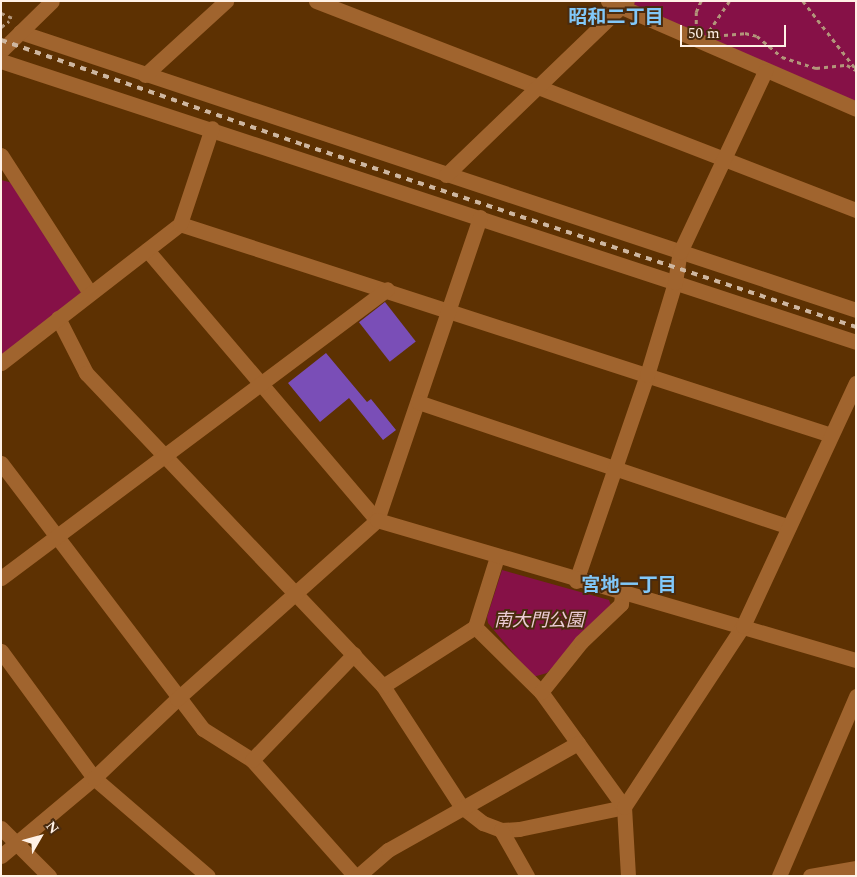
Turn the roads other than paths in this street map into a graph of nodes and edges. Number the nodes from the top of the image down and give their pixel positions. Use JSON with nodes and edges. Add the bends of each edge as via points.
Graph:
{"nodes":[{"id":1,"x":52,"y":1,"type":"edge"},
{"id":2,"x":226,"y":1,"type":"edge"},
{"id":3,"x":316,"y":1,"type":"edge"},
{"id":4,"x":619,"y":3,"type":"edge"},
{"id":5,"x":20,"y":32,"type":"junction"},
{"id":6,"x":1,"y":50,"type":"edge"},
{"id":7,"x":1,"y":62,"type":"edge"},
{"id":8,"x":765,"y":71,"type":"junction"},
{"id":9,"x":145,"y":75,"type":"junction"},
{"id":10,"x":537,"y":89,"type":"junction"},
{"id":11,"x":856,"y":109,"type":"edge"},
{"id":12,"x":212,"y":128,"type":"junction"},
{"id":13,"x":1,"y":155,"type":"edge"},
{"id":14,"x":723,"y":159,"type":"junction"},
{"id":15,"x":446,"y":174,"type":"junction"},
{"id":16,"x":856,"y":210,"type":"edge"},
{"id":17,"x":480,"y":216,"type":"junction"},
{"id":18,"x":180,"y":224,"type":"junction"},
{"id":19,"x":147,"y":250,"type":"junction"},
{"id":20,"x":680,"y":252,"type":"junction"},
{"id":21,"x":676,"y":282,"type":"junction"},
{"id":22,"x":387,"y":289,"type":"junction"},
{"id":23,"x":90,"y":293,"type":"junction"},
{"id":24,"x":450,"y":310,"type":"junction"},
{"id":25,"x":856,"y":310,"type":"edge"},
{"id":26,"x":58,"y":318,"type":"junction"},
{"id":27,"x":856,"y":342,"type":"edge"},
{"id":28,"x":1,"y":362,"type":"edge"},
{"id":29,"x":647,"y":375,"type":"junction"},
{"id":30,"x":260,"y":382,"type":"junction"},
{"id":31,"x":856,"y":383,"type":"edge"},
{"id":32,"x":418,"y":402,"type":"junction"},
{"id":33,"x":832,"y":435,"type":"junction"},
{"id":34,"x":162,"y":456,"type":"junction"},
{"id":35,"x":1,"y":463,"type":"edge"},
{"id":36,"x":615,"y":467,"type":"junction"},
{"id":37,"x":377,"y":520,"type":"junction"},
{"id":38,"x":789,"y":527,"type":"junction"},
{"id":39,"x":56,"y":538,"type":"junction"},
{"id":40,"x":497,"y":557,"type":"junction"},
{"id":41,"x":1,"y":578,"type":"edge"},
{"id":42,"x":576,"y":581,"type":"junction"},
{"id":43,"x":296,"y":594,"type":"junction"},
{"id":44,"x":622,"y":594,"type":"junction"},
{"id":45,"x":743,"y":626,"type":"junction"},
{"id":46,"x":475,"y":627,"type":"junction"},
{"id":47,"x":1,"y":651,"type":"edge"},
{"id":48,"x":354,"y":654,"type":"junction"},
{"id":49,"x":856,"y":660,"type":"edge"},
{"id":50,"x":383,"y":686,"type":"junction"},
{"id":51,"x":540,"y":692,"type":"junction"},
{"id":52,"x":856,"y":696,"type":"edge"},
{"id":53,"x":177,"y":698,"type":"junction"},
{"id":54,"x":578,"y":742,"type":"junction"},
{"id":55,"x":252,"y":760,"type":"junction"},
{"id":56,"x":94,"y":778,"type":"junction"},
{"id":57,"x":461,"y":806,"type":"junction"},
{"id":58,"x":624,"y":807,"type":"junction"},
{"id":59,"x":1,"y":828,"type":"edge"},
{"id":60,"x":501,"y":830,"type":"junction"},
{"id":61,"x":15,"y":844,"type":"junction"},
{"id":62,"x":1,"y":856,"type":"edge"},
{"id":63,"x":856,"y":868,"type":"edge"},
{"id":64,"x":49,"y":876,"type":"edge"},
{"id":65,"x":208,"y":876,"type":"edge"},
{"id":66,"x":356,"y":876,"type":"edge"},
{"id":67,"x":527,"y":876,"type":"edge"},
{"id":68,"x":628,"y":876,"type":"edge"},
{"id":69,"x":779,"y":876,"type":"edge"},
{"id":70,"x":810,"y":876,"type":"edge"}],
"edges":[{"from":1,"to":5,"type":"street"},
{"from":2,"to":9,"type":"street"},
{"from":3,"to":10,"type":"street"},
{"from":4,"to":8,"type":"street"},
{"from":4,"to":10,"type":"street"},
{"from":5,"to":6,"type":"street"},
{"from":5,"to":9,"type":"street"},
{"from":7,"to":12,"type":"street"},
{"from":8,"to":11,"type":"street"},
{"from":8,"to":14,"type":"street"},
{"from":9,"to":15,"type":"street"},
{"from":10,"to":14,"type":"street"},
{"from":10,"to":15,"type":"street"},
{"from":12,"to":17,"type":"street"},
{"from":12,"to":18,"type":"street"},
{"from":13,"to":23,"type":"street"},
{"from":14,"to":16,"type":"street"},
{"from":14,"to":20,"type":"street"},
{"from":15,"to":20,"type":"street"},
{"from":17,"to":21,"type":"street"},
{"from":17,"to":24,"type":"street"},
{"from":18,"to":19,"type":"street"},
{"from":18,"to":22,"type":"street"},
{"from":19,"to":23,"type":"street"},
{"from":19,"to":30,"type":"street"},
{"from":20,"to":21,"type":"street"},
{"from":20,"to":25,"type":"street"},
{"from":21,"to":27,"type":"street"},
{"from":21,"to":29,"type":"street"},
{"from":22,"to":24,"type":"street"},
{"from":22,"to":30,"type":"street"},
{"from":23,"to":26,"type":"street"},
{"from":24,"to":29,"type":"street"},
{"from":24,"to":32,"type":"street"},
{"from":26,"to":28,"type":"street"},
{"from":26,"to":34,"type":"street","via":[[86,373]]},
{"from":29,"to":33,"type":"street"},
{"from":29,"to":36,"type":"street"},
{"from":30,"to":34,"type":"street"},
{"from":30,"to":37,"type":"street"},
{"from":31,"to":33,"type":"street"},
{"from":32,"to":36,"type":"street"},
{"from":32,"to":37,"type":"street"},
{"from":33,"to":38,"type":"street"},
{"from":34,"to":39,"type":"street"},
{"from":34,"to":43,"type":"street"},
{"from":35,"to":39,"type":"street"},
{"from":36,"to":38,"type":"street"},
{"from":36,"to":42,"type":"street"},
{"from":37,"to":40,"type":"street"},
{"from":37,"to":43,"type":"street"},
{"from":38,"to":45,"type":"street"},
{"from":39,"to":41,"type":"street"},
{"from":39,"to":53,"type":"street"},
{"from":40,"to":42,"type":"street"},
{"from":40,"to":46,"type":"street"},
{"from":42,"to":44,"type":"street"},
{"from":43,"to":48,"type":"street"},
{"from":43,"to":53,"type":"street"},
{"from":44,"to":45,"type":"street"},
{"from":44,"to":51,"type":"street","via":[[621,604],[581,642]]},
{"from":45,"to":49,"type":"street"},
{"from":45,"to":58,"type":"street"},
{"from":46,"to":50,"type":"street"},
{"from":46,"to":51,"type":"street"},
{"from":47,"to":56,"type":"street"},
{"from":48,"to":50,"type":"street"},
{"from":48,"to":55,"type":"street"},
{"from":50,"to":57,"type":"street"},
{"from":51,"to":54,"type":"street"},
{"from":52,"to":69,"type":"street"},
{"from":53,"to":55,"type":"street","via":[[203,729]]},
{"from":53,"to":56,"type":"street"},
{"from":54,"to":57,"type":"street"},
{"from":54,"to":58,"type":"street"},
{"from":55,"to":66,"type":"street"},
{"from":56,"to":61,"type":"street"},
{"from":56,"to":65,"type":"street"},
{"from":57,"to":60,"type":"street","via":[[483,823]]},
{"from":57,"to":66,"type":"street","via":[[388,850]]},
{"from":58,"to":60,"type":"street","via":[[520,829]]},
{"from":58,"to":68,"type":"street"},
{"from":59,"to":61,"type":"street"},
{"from":60,"to":67,"type":"street"},
{"from":61,"to":62,"type":"street"},
{"from":61,"to":64,"type":"street"},
{"from":63,"to":70,"type":"street"}]}
